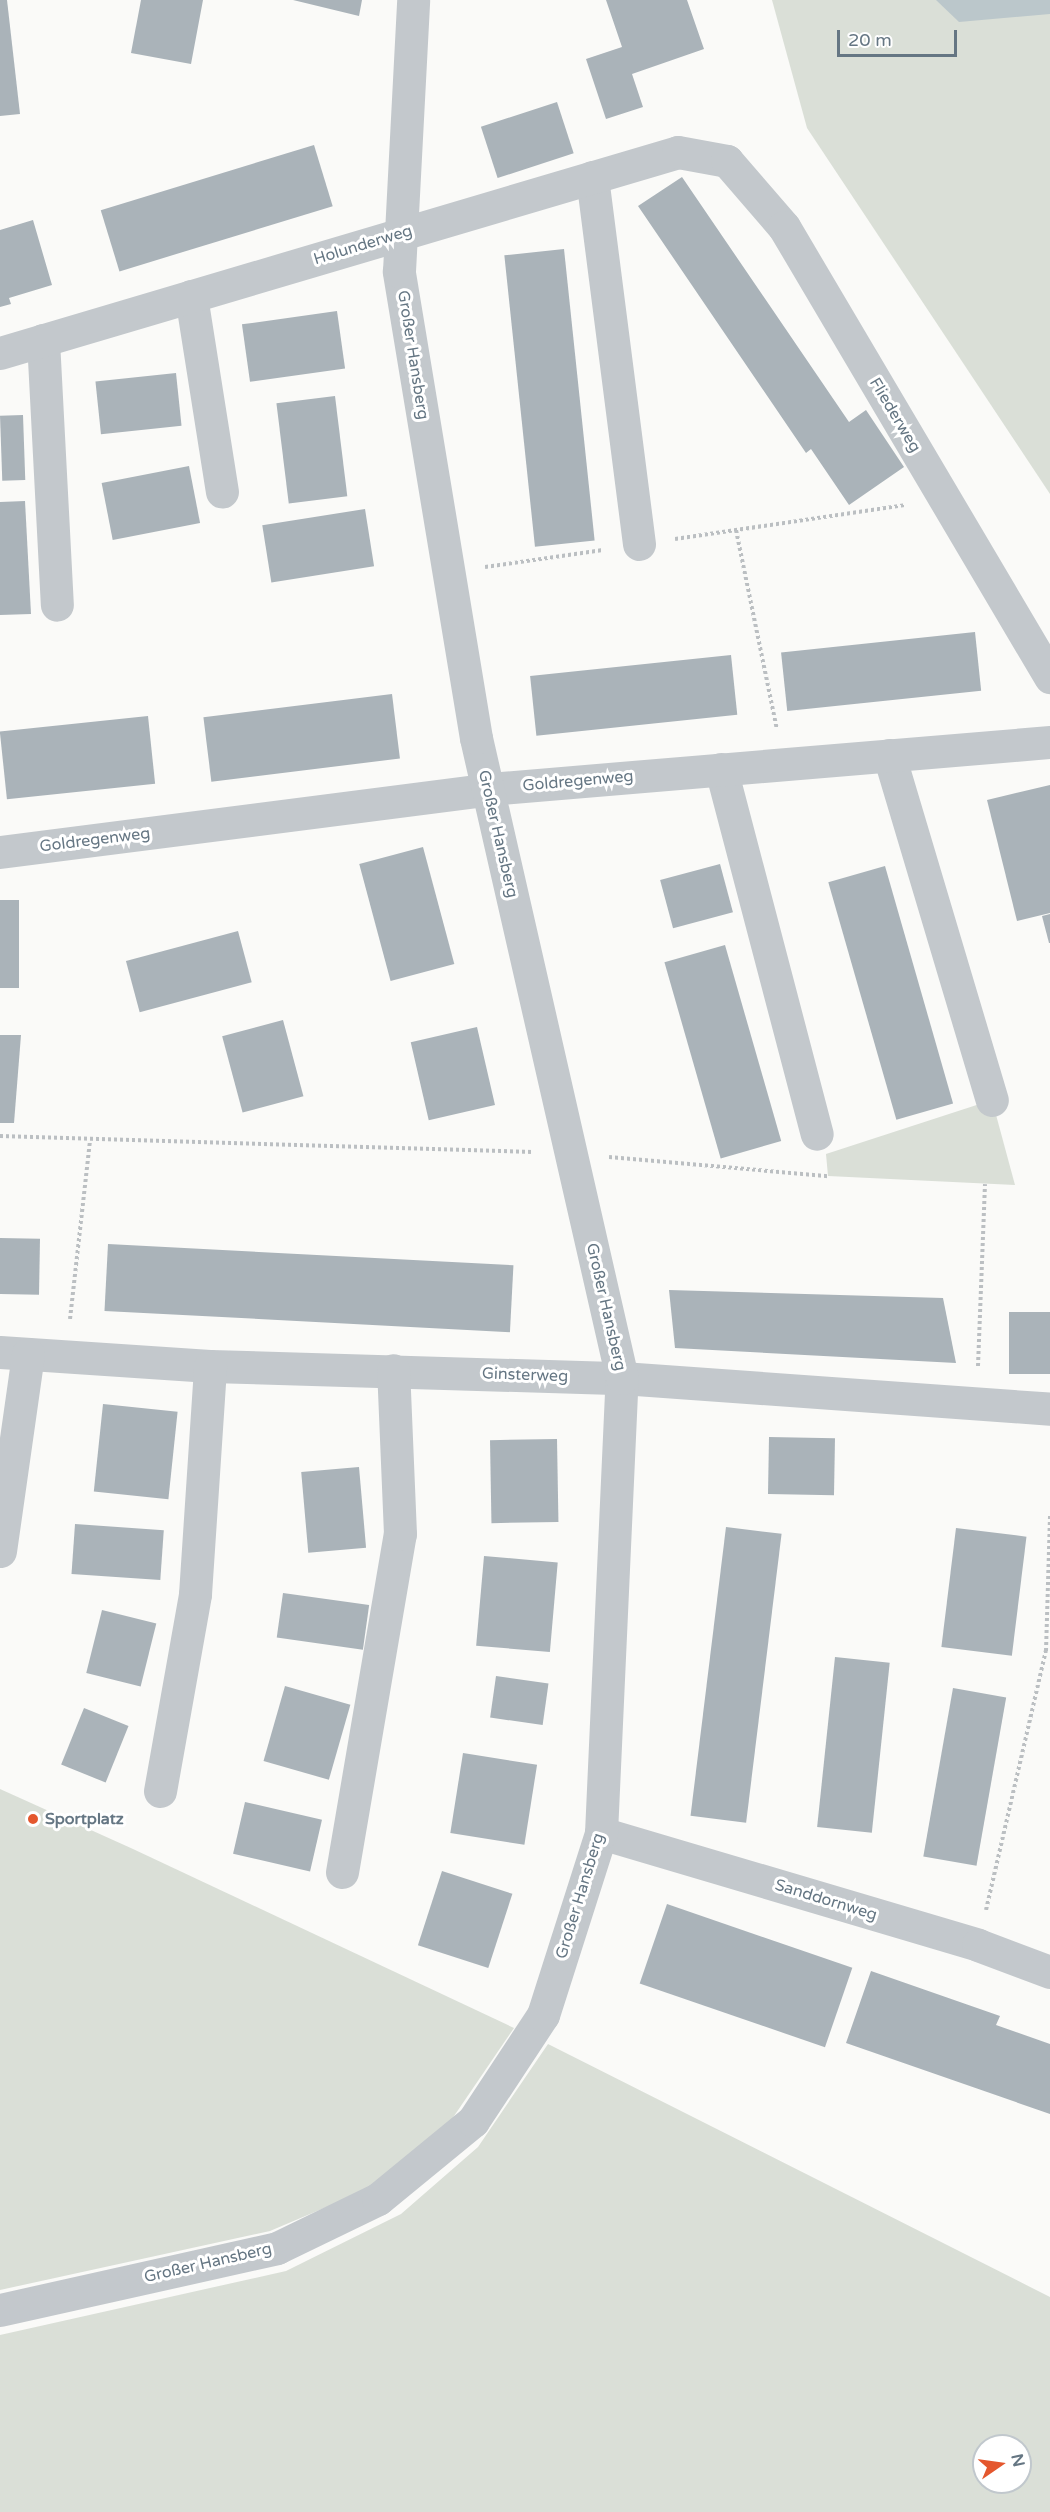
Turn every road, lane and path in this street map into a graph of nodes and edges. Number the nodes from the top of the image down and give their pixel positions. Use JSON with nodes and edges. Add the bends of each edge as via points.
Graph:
{"nodes":[{"id":1,"x":413,"y":0,"type":"edge"},
{"id":2,"x":727,"y":161,"type":"joint"},
{"id":3,"x":592,"y":177,"type":"junction"},
{"id":4,"x":398,"y":234,"type":"junction"},
{"id":5,"x":191,"y":296,"type":"junction"},
{"id":6,"x":43,"y":340,"type":"junction"},
{"id":7,"x":0,"y":353,"type":"edge"},
{"id":8,"x":222,"y":492,"type":"dead end"},
{"id":9,"x":945,"y":499,"type":"junction"},
{"id":10,"x":736,"y":530,"type":"junction"},
{"id":11,"x":639,"y":544,"type":"junction"},
{"id":12,"x":449,"y":573,"type":"junction"},
{"id":13,"x":57,"y":605,"type":"dead end"},
{"id":14,"x":1050,"y":677,"type":"edge"},
{"id":15,"x":1050,"y":742,"type":"edge"},
{"id":16,"x":889,"y":755,"type":"junction"},
{"id":17,"x":784,"y":764,"type":"junction"},
{"id":18,"x":722,"y":769,"type":"junction"},
{"id":19,"x":489,"y":789,"type":"junction"},
{"id":20,"x":0,"y":852,"type":"edge"},
{"id":21,"x":992,"y":1100,"type":"dead end"},
{"id":22,"x":817,"y":1134,"type":"dead end"},
{"id":23,"x":0,"y":1136,"type":"edge"},
{"id":24,"x":90,"y":1141,"type":"junction"},
{"id":25,"x":567,"y":1153,"type":"junction"},
{"id":26,"x":828,"y":1176,"type":"dead end"},
{"id":27,"x":985,"y":1184,"type":"dead end"},
{"id":28,"x":14,"y":1353,"type":"edge"},
{"id":29,"x":65,"y":1356,"type":"junction"},
{"id":30,"x":210,"y":1365,"type":"junction"},
{"id":31,"x":393,"y":1370,"type":"junction"},
{"id":32,"x":622,"y":1378,"type":"junction"},
{"id":33,"x":977,"y":1405,"type":"junction"},
{"id":34,"x":1050,"y":1408,"type":"edge"},
{"id":35,"x":1050,"y":1513,"type":"edge"},
{"id":36,"x":0,"y":1551,"type":"edge"},
{"id":37,"x":160,"y":1791,"type":"dead end"},
{"id":38,"x":601,"y":1833,"type":"junction"},
{"id":39,"x":342,"y":1872,"type":"dead end"},
{"id":40,"x":978,"y":1945,"type":"junction"},
{"id":41,"x":1050,"y":1972,"type":"edge"},
{"id":42,"x":0,"y":2310,"type":"edge"}],
"edges":[{"from":1,"to":4,"type":"street","name":"Großer Hansberg"},
{"from":2,"to":3,"type":"street","name":"Holunderweg","via":[[678,152]]},
{"from":2,"to":9,"type":"street","name":"Fliederweg","via":[[784,227]]},
{"from":3,"to":4,"type":"street","name":"Holunderweg"},
{"from":3,"to":11,"type":"street"},
{"from":4,"to":5,"type":"street","name":"Holunderweg"},
{"from":4,"to":12,"type":"street","name":"Großer Hansberg"},
{"from":5,"to":6,"type":"street","name":"Holunderweg"},
{"from":5,"to":8,"type":"street"},
{"from":6,"to":7,"type":"street","name":"Holunderweg"},
{"from":6,"to":13,"type":"street"},
{"from":9,"to":10,"type":"path"},
{"from":9,"to":14,"type":"street","name":"Fliederweg"},
{"from":10,"to":11,"type":"path"},
{"from":10,"to":17,"type":"path"},
{"from":11,"to":12,"type":"path"},
{"from":12,"to":19,"type":"street","name":"Großer Hansberg"},
{"from":15,"to":16,"type":"street","name":"Goldregenweg"},
{"from":16,"to":17,"type":"street","name":"Goldregenweg"},
{"from":16,"to":21,"type":"street"},
{"from":17,"to":18,"type":"street","name":"Goldregenweg"},
{"from":18,"to":19,"type":"street","name":"Goldregenweg"},
{"from":18,"to":22,"type":"street"},
{"from":19,"to":20,"type":"street","name":"Goldregenweg"},
{"from":19,"to":25,"type":"street","name":"Großer Hansberg"},
{"from":23,"to":24,"type":"path"},
{"from":24,"to":25,"type":"path"},
{"from":24,"to":29,"type":"path"},
{"from":25,"to":26,"type":"path"},
{"from":25,"to":32,"type":"street","name":"Großer Hansberg"},
{"from":27,"to":33,"type":"path"},
{"from":28,"to":29,"type":"street","name":"Ginsterweg"},
{"from":28,"to":36,"type":"street"},
{"from":29,"to":30,"type":"street","name":"Ginsterweg"},
{"from":30,"to":31,"type":"street","name":"Ginsterweg"},
{"from":30,"to":37,"type":"street","via":[[195,1594]]},
{"from":31,"to":32,"type":"street","name":"Ginsterweg"},
{"from":31,"to":39,"type":"street","via":[[400,1534]]},
{"from":32,"to":33,"type":"street","name":"Ginsterweg"},
{"from":32,"to":38,"type":"street","name":"Großer Hansberg"},
{"from":33,"to":34,"type":"street","name":"Ginsterweg"},
{"from":35,"to":40,"type":"path","via":[[1046,1651]]},
{"from":38,"to":40,"type":"street","name":"Sanddornweg"},
{"from":38,"to":42,"type":"street","name":"Großer Hansberg","via":[[543,2015],[473,2121],[378,2199],[277,2248]]},
{"from":40,"to":41,"type":"street","name":"Sanddornweg"}]}
